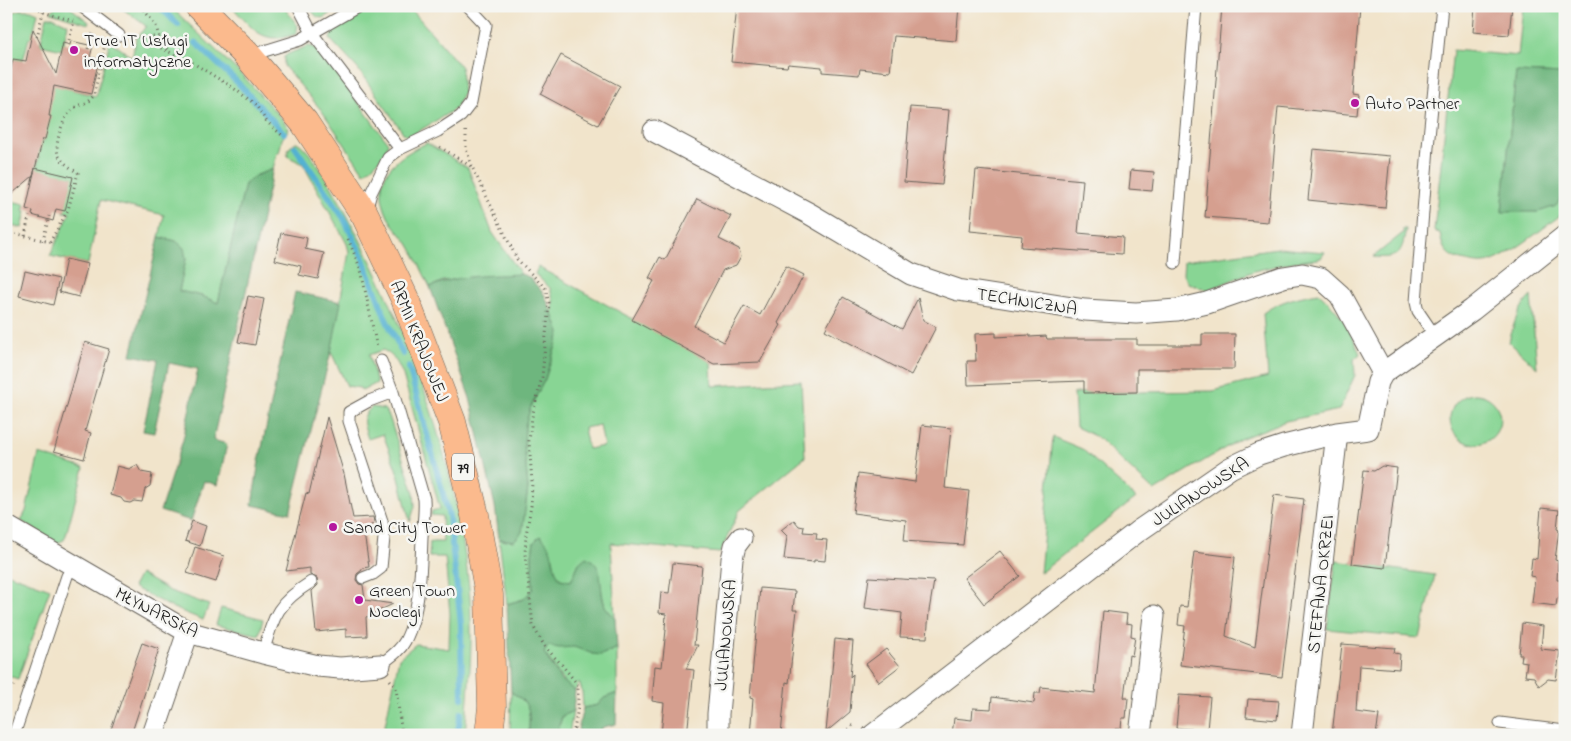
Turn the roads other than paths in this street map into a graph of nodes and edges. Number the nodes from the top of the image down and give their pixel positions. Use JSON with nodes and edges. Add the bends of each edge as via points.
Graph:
{"nodes":[{"id":1,"x":81,"y":6,"type":"edge"},
{"id":2,"x":199,"y":6,"type":"edge"},
{"id":3,"x":359,"y":6,"type":"edge"},
{"id":4,"x":468,"y":6,"type":"edge"},
{"id":5,"x":1196,"y":6,"type":"edge"},
{"id":6,"x":1442,"y":6,"type":"edge"},
{"id":7,"x":300,"y":7,"type":"edge"},
{"id":8,"x":312,"y":33,"type":"junction"},
{"id":9,"x":119,"y":35,"type":"road end"},
{"id":10,"x":248,"y":56,"type":"junction"},
{"id":11,"x":654,"y":131,"type":"dead end"},
{"id":12,"x":400,"y":149,"type":"junction"},
{"id":13,"x":365,"y":215,"type":"junction"},
{"id":14,"x":1565,"y":236,"type":"edge"},
{"id":15,"x":1175,"y":263,"type":"dead end"},
{"id":16,"x":1435,"y":336,"type":"junction"},
{"id":17,"x":381,"y":361,"type":"road end"},
{"id":18,"x":1383,"y":373,"type":"junction"},
{"id":19,"x":393,"y":392,"type":"junction"},
{"id":20,"x":1337,"y":433,"type":"junction"},
{"id":21,"x":6,"y":526,"type":"edge"},
{"id":22,"x":741,"y":538,"type":"dead end"},
{"id":23,"x":73,"y":566,"type":"junction"},
{"id":24,"x":363,"y":578,"type":"dead end"},
{"id":25,"x":311,"y":582,"type":"dead end"},
{"id":26,"x":1154,"y":616,"type":"dead end"},
{"id":27,"x":188,"y":632,"type":"junction"},
{"id":28,"x":263,"y":653,"type":"junction"},
{"id":29,"x":380,"y":665,"type":"joint"},
{"id":30,"x":1500,"y":722,"type":"dead end"},
{"id":31,"x":1565,"y":731,"type":"edge"},
{"id":32,"x":14,"y":735,"type":"edge"},
{"id":33,"x":154,"y":735,"type":"edge"},
{"id":34,"x":489,"y":735,"type":"edge"},
{"id":35,"x":718,"y":735,"type":"edge"},
{"id":36,"x":873,"y":735,"type":"edge"},
{"id":37,"x":1140,"y":735,"type":"edge"},
{"id":38,"x":1302,"y":735,"type":"edge"}],
"edges":[{"from":1,"to":9,"type":"lane"},
{"from":2,"to":10,"type":"main road","name":"ARMII KRAJOWEJ","number":"79"},
{"from":3,"to":8,"type":"lane"},
{"from":4,"to":12,"type":"lane","via":[[486,25],[471,103],[461,116]]},
{"from":5,"to":15,"type":"lane"},
{"from":6,"to":16,"type":"lane","via":[[1416,302],[1418,311]]},
{"from":7,"to":8,"type":"lane"},
{"from":8,"to":10,"type":"lane","via":[[285,46]]},
{"from":8,"to":12,"type":"lane"},
{"from":10,"to":13,"type":"main road","name":"ARMII KRAJOWEJ","number":"79","via":[[304,122]]},
{"from":11,"to":18,"type":"street","name":"TECHNICZNA","via":[[810,214],[911,274],[958,290],[1085,310],[1136,313],[1177,310],[1207,303],[1283,277],[1302,274],[1321,278],[1340,296]]},
{"from":12,"to":13,"type":"lane","via":[[388,158],[382,168]]},
{"from":13,"to":34,"type":"main road","name":"ARMII KRAJOWEJ","number":"79","via":[[405,299],[452,422],[475,515],[489,595],[492,707]]},
{"from":14,"to":16,"type":"street"},
{"from":16,"to":18,"type":"street"},
{"from":17,"to":19,"type":"lane"},
{"from":18,"to":20,"type":"street","name":"JULIANOWSKA","via":[[1368,428]]},
{"from":19,"to":24,"type":"lane","via":[[350,412],[349,421],[382,521],[384,538],[381,568]]},
{"from":19,"to":29,"type":"lane","via":[[424,499],[425,515],[415,613],[405,640]]},
{"from":20,"to":36,"type":"street","name":"JULIANOWSKA","via":[[1259,454],[1230,468],[1143,527]]},
{"from":20,"to":38,"type":"street","name":"STEFANA OKRZEI"},
{"from":21,"to":23,"type":"street","name":"MŁYNARSKA"},
{"from":22,"to":35,"type":"street","name":"JULIANOWSKA","via":[[732,559]]},
{"from":23,"to":27,"type":"street","name":"MŁYNARSKA"},
{"from":23,"to":32,"type":"lane"},
{"from":25,"to":28,"type":"lane","via":[[280,607]]},
{"from":26,"to":37,"type":"street"},
{"from":27,"to":28,"type":"street","name":"MŁYNARSKA"},
{"from":27,"to":33,"type":"street"},
{"from":28,"to":29,"type":"street","name":"MŁYNARSKA","via":[[318,666]]},
{"from":30,"to":31,"type":"lane"}]}
